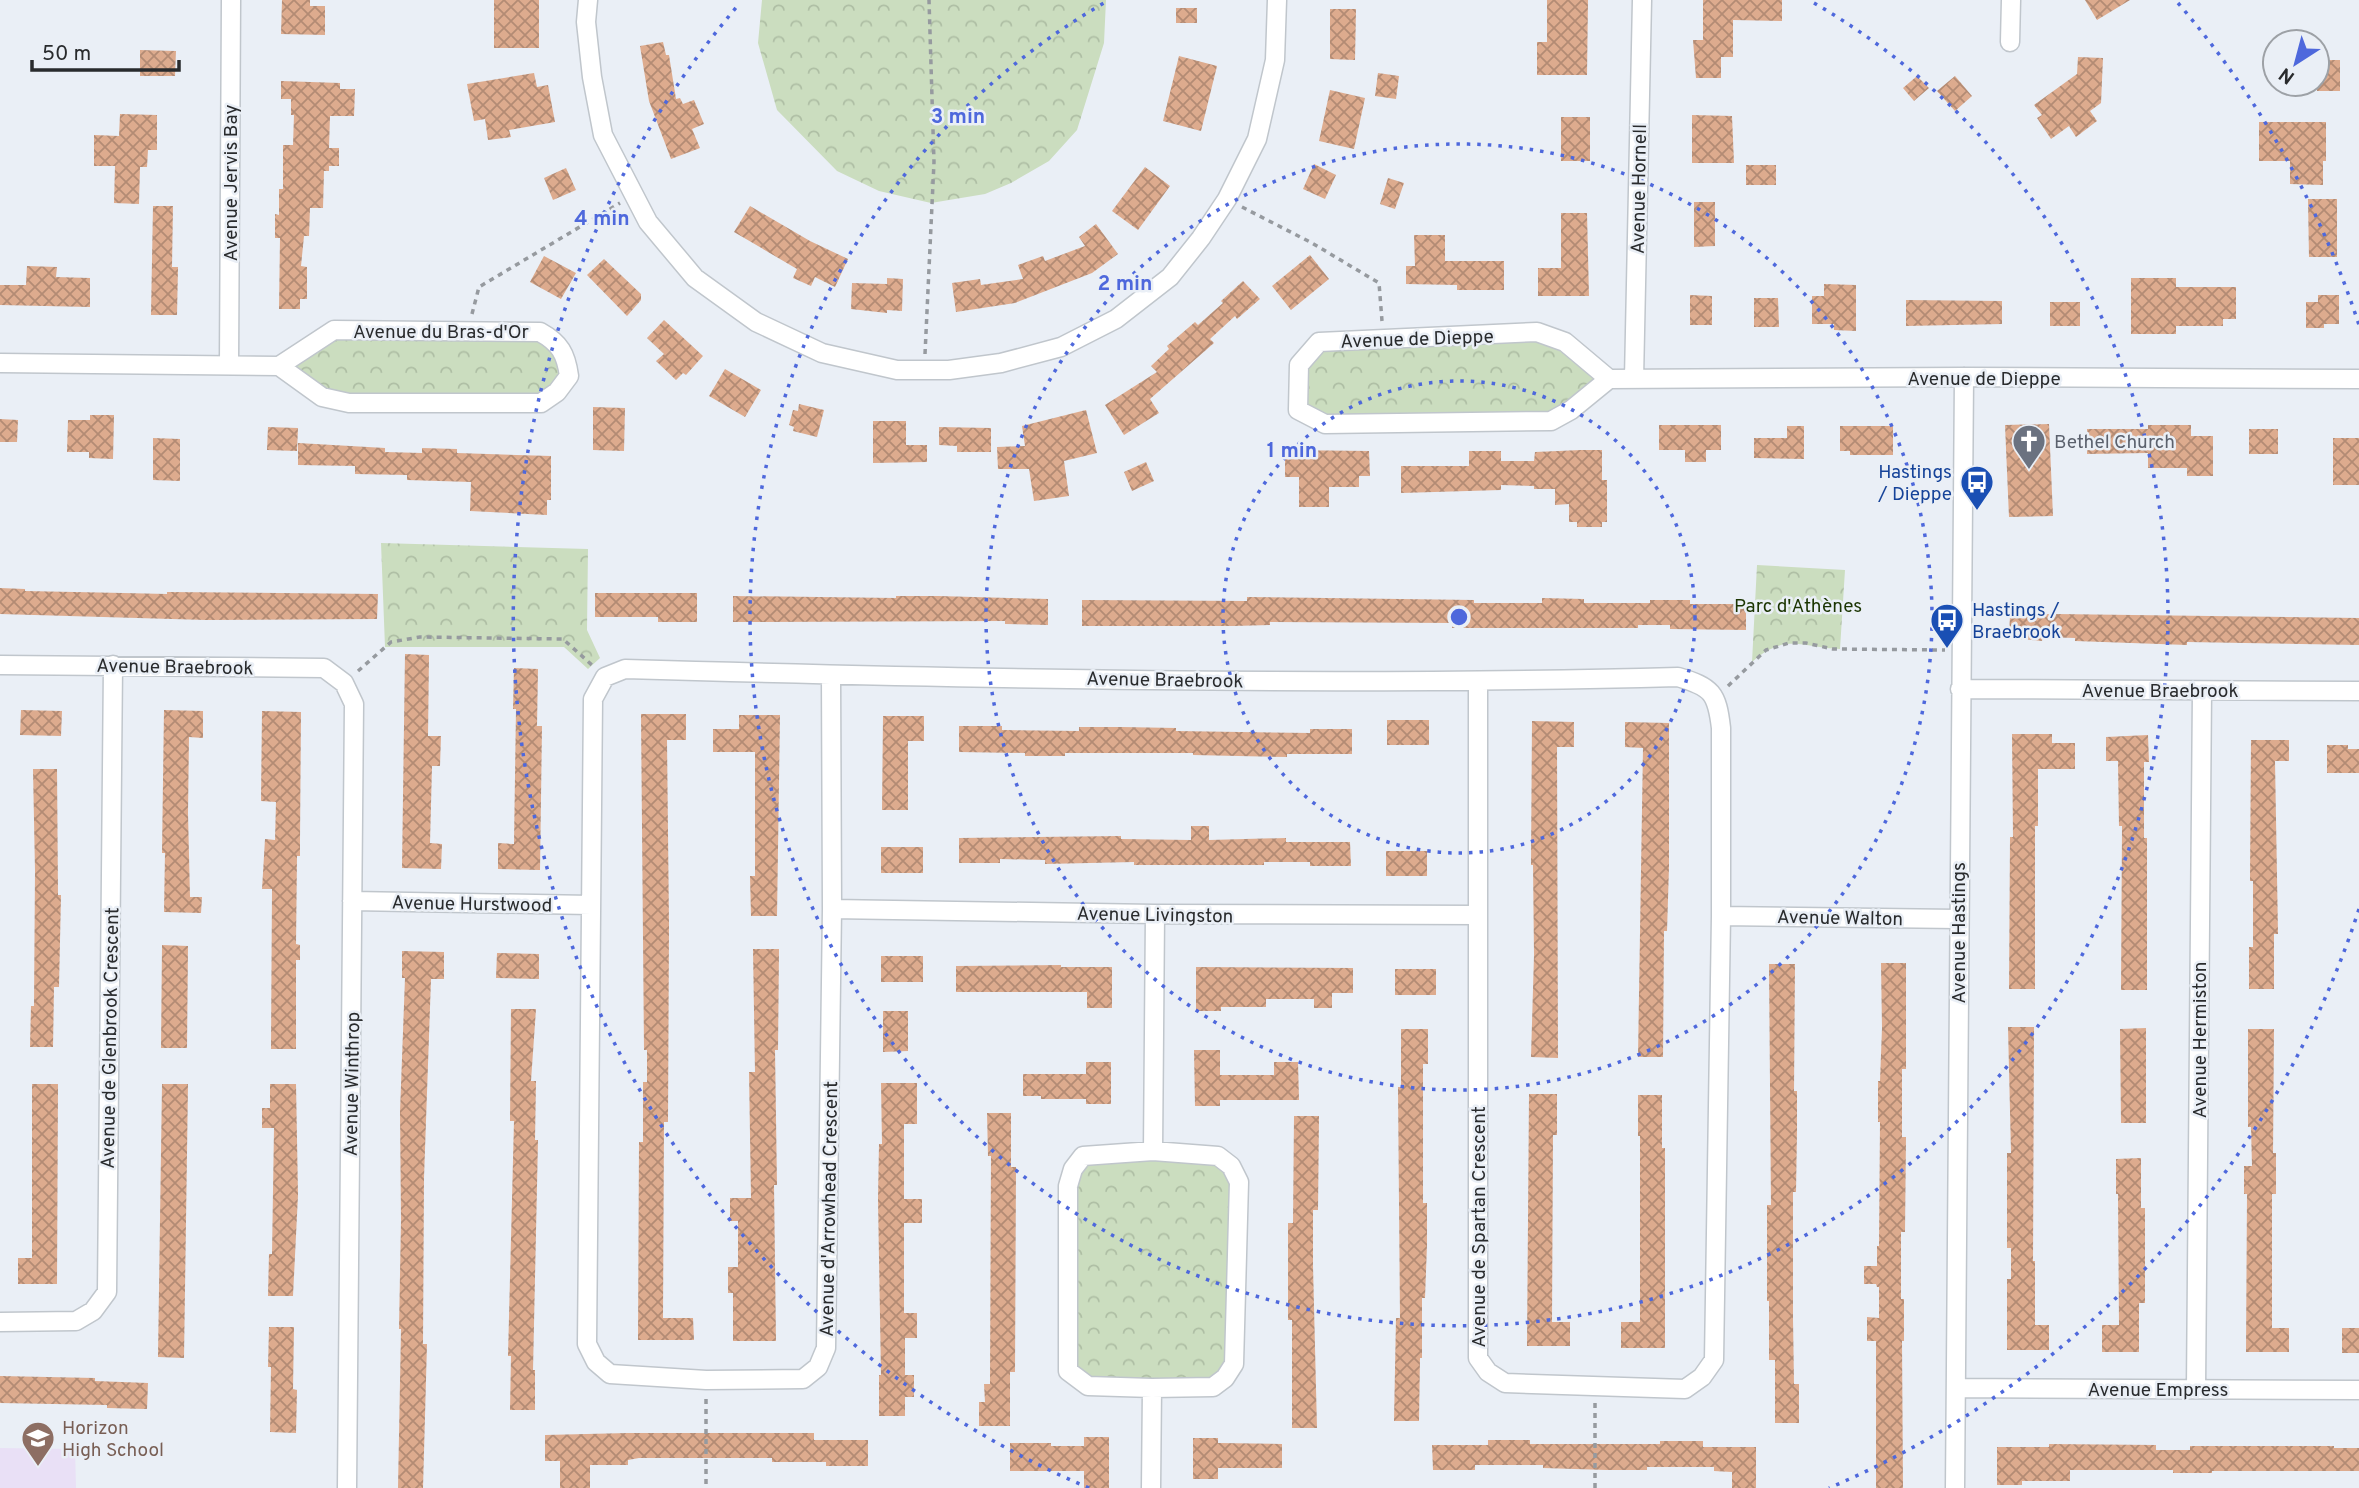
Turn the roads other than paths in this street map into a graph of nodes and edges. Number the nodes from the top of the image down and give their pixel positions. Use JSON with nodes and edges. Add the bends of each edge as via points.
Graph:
{"nodes":[{"id":1,"x":231,"y":0,"type":"edge"},
{"id":2,"x":588,"y":0,"type":"edge"},
{"id":3,"x":1277,"y":0,"type":"edge"},
{"id":4,"x":1642,"y":0,"type":"edge"},
{"id":5,"x":2011,"y":0,"type":"edge"},
{"id":6,"x":2010,"y":42,"type":"dead end"},
{"id":7,"x":0,"y":363,"type":"edge"},
{"id":8,"x":229,"y":365,"type":"junction"},
{"id":9,"x":279,"y":366,"type":"junction"},
{"id":10,"x":1964,"y":377,"type":"junction"},
{"id":11,"x":1609,"y":379,"type":"junction"},
{"id":12,"x":1634,"y":379,"type":"junction"},
{"id":13,"x":2359,"y":379,"type":"edge"},
{"id":14,"x":0,"y":665,"type":"edge"},
{"id":15,"x":113,"y":665,"type":"junction"},
{"id":16,"x":599,"y":672,"type":"joint"},
{"id":17,"x":831,"y":675,"type":"junction"},
{"id":18,"x":351,"y":677,"type":"joint"},
{"id":19,"x":1478,"y":682,"type":"junction"},
{"id":20,"x":1961,"y":689,"type":"junction"},
{"id":21,"x":2202,"y":691,"type":"junction"},
{"id":22,"x":2359,"y":691,"type":"edge"},
{"id":23,"x":1723,"y":694,"type":"joint"},
{"id":24,"x":352,"y":901,"type":"junction"},
{"id":25,"x":591,"y":905,"type":"junction"},
{"id":26,"x":832,"y":909,"type":"junction"},
{"id":27,"x":1155,"y":914,"type":"junction"},
{"id":28,"x":1478,"y":915,"type":"junction"},
{"id":29,"x":1721,"y":916,"type":"junction"},
{"id":30,"x":1958,"y":919,"type":"junction"},
{"id":31,"x":1153,"y":1151,"type":"junction"},
{"id":32,"x":0,"y":1322,"type":"edge"},
{"id":33,"x":1152,"y":1388,"type":"junction"},
{"id":34,"x":1956,"y":1388,"type":"junction"},
{"id":35,"x":2196,"y":1389,"type":"junction"},
{"id":36,"x":2359,"y":1390,"type":"edge"},
{"id":37,"x":347,"y":1488,"type":"edge"},
{"id":38,"x":1150,"y":1488,"type":"edge"},
{"id":39,"x":1955,"y":1488,"type":"edge"}],
"edges":[{"from":1,"to":8,"type":"street","name":"Avenue Jervis Bay"},
{"from":2,"to":3,"type":"street","via":[[592,77],[603,135],[648,222],[695,278],[756,322],[822,353],[897,370],[1001,363],[1061,347],[1116,319],[1170,277],[1227,199],[1257,139],[1275,60]]},
{"from":4,"to":12,"type":"street","name":"Avenue Hornell"},
{"from":5,"to":6,"type":"street"},
{"from":7,"to":8,"type":"street"},
{"from":8,"to":9,"type":"street"},
{"from":9,"to":9,"type":"street","name":"Avenue du Bras-d'Or","via":[[334,330],[540,332],[555,340],[566,355],[569,376],[557,392],[541,402],[349,402],[321,397]]},
{"from":10,"to":12,"type":"street","name":"Avenue de Dieppe"},
{"from":10,"to":13,"type":"street","name":"Avenue de Dieppe"},
{"from":10,"to":20,"type":"street","name":"Avenue Hastings"},
{"from":11,"to":11,"type":"street","name":"Avenue de Dieppe","via":[[1565,342],[1537,332],[1319,342],[1299,365],[1298,410],[1325,424],[1551,421]]},
{"from":11,"to":12,"type":"street","name":"Avenue de Dieppe"},
{"from":14,"to":15,"type":"street","name":"Avenue Braebrook"},
{"from":15,"to":18,"type":"street","name":"Avenue Braebrook","via":[[324,668]]},
{"from":15,"to":32,"type":"street","name":"Avenue de Glenbrook Crescent","via":[[107,1292],[93,1311],[76,1321]]},
{"from":16,"to":17,"type":"street","name":"Avenue Braebrook"},
{"from":16,"to":25,"type":"street","name":"Avenue d'Arrowhead Crescent","via":[[593,699]]},
{"from":17,"to":19,"type":"street","name":"Avenue Braebrook"},
{"from":17,"to":26,"type":"street","name":"Avenue d'Arrowhead Crescent"},
{"from":18,"to":24,"type":"street","name":"Avenue Winthrop"},
{"from":19,"to":23,"type":"street","name":"Avenue Braebrook","via":[[1678,677]]},
{"from":19,"to":28,"type":"street","name":"Avenue de Spartan Crescent"},
{"from":20,"to":21,"type":"street","name":"Avenue Braebrook"},
{"from":20,"to":30,"type":"street","name":"Avenue Hastings"},
{"from":21,"to":22,"type":"street","name":"Avenue Braebrook"},
{"from":21,"to":35,"type":"street","name":"Avenue Hermiston"},
{"from":23,"to":29,"type":"street","name":"Avenue de Spartan Crescent"},
{"from":24,"to":25,"type":"street","name":"Avenue Hurstwood"},
{"from":24,"to":37,"type":"street","name":"Avenue Winthrop"},
{"from":25,"to":26,"type":"street","name":"Avenue d'Arrowhead Crescent","via":[[587,1344],[596,1362],[610,1374],[706,1380],[803,1379],[818,1367],[826,1348]]},
{"from":26,"to":27,"type":"street","name":"Avenue Livingston"},
{"from":27,"to":28,"type":"street","name":"Avenue Livingston"},
{"from":27,"to":31,"type":"street"},
{"from":28,"to":29,"type":"street","name":"Avenue de Spartan Crescent","via":[[1478,1358],[1505,1383],[1685,1389],[1702,1377],[1714,1360]]},
{"from":29,"to":30,"type":"street","name":"Avenue Walton"},
{"from":30,"to":34,"type":"street","name":"Avenue Hastings"},
{"from":31,"to":33,"type":"street","via":[[1218,1156],[1231,1166],[1239,1182],[1234,1364],[1213,1387]]},
{"from":31,"to":33,"type":"street","via":[[1083,1156],[1068,1186],[1068,1370],[1088,1386]]},
{"from":33,"to":38,"type":"street"},
{"from":34,"to":35,"type":"street","name":"Avenue Empress"},
{"from":34,"to":39,"type":"street","name":"Avenue Hastings"},
{"from":35,"to":36,"type":"street","name":"Avenue Empress"}]}
